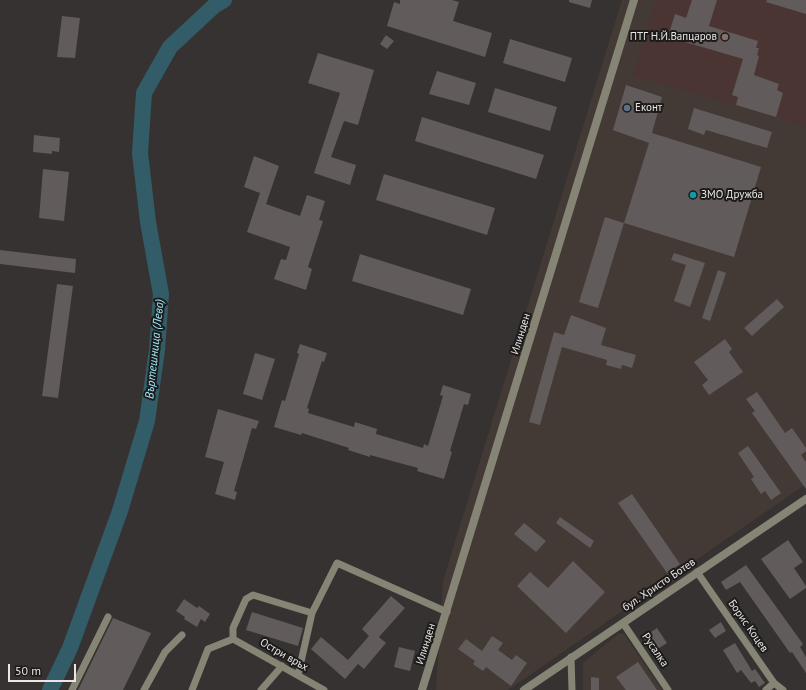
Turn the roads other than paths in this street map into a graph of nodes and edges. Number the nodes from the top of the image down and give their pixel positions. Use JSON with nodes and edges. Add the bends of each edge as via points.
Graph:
{"nodes":[{"id":1,"x":634,"y":0,"type":"edge"},
{"id":2,"x":806,"y":498,"type":"edge"},
{"id":3,"x":697,"y":572,"type":"junction"},
{"id":4,"x":447,"y":612,"type":"junction"},
{"id":5,"x":312,"y":614,"type":"junction"},
{"id":6,"x":108,"y":617,"type":"dead end"},
{"id":7,"x":623,"y":623,"type":"junction"},
{"id":8,"x":182,"y":636,"type":"dead end"},
{"id":9,"x":233,"y":639,"type":"junction"},
{"id":10,"x":572,"y":657,"type":"junction"},
{"id":11,"x":282,"y":666,"type":"junction"},
{"id":12,"x":298,"y":675,"type":"junction"},
{"id":13,"x":428,"y":675,"type":"junction"},
{"id":14,"x":774,"y":683,"type":"junction"},
{"id":15,"x":315,"y":688,"type":"edge"},
{"id":16,"x":72,"y":690,"type":"edge"},
{"id":17,"x":144,"y":690,"type":"edge"},
{"id":18,"x":192,"y":690,"type":"edge"},
{"id":19,"x":260,"y":690,"type":"edge"},
{"id":20,"x":324,"y":690,"type":"edge"},
{"id":21,"x":422,"y":690,"type":"edge"},
{"id":22,"x":426,"y":690,"type":"edge"},
{"id":23,"x":524,"y":690,"type":"edge"},
{"id":24,"x":572,"y":690,"type":"edge"},
{"id":25,"x":668,"y":690,"type":"edge"},
{"id":26,"x":766,"y":690,"type":"edge"},
{"id":27,"x":783,"y":690,"type":"edge"}],
"edges":[{"from":1,"to":4,"type":"street","name":"Илинден"},
{"from":2,"to":3,"type":"street","name":"бул. Христо Ботев"},
{"from":3,"to":7,"type":"street","name":"бул. Христо Ботев"},
{"from":3,"to":14,"type":"street","name":"Борис Коцев"},
{"from":4,"to":5,"type":"street","via":[[337,563]]},
{"from":4,"to":13,"type":"street","name":"Илинден"},
{"from":5,"to":9,"type":"street","via":[[253,595],[246,599],[233,628]]},
{"from":5,"to":12,"type":"street"},
{"from":6,"to":16,"type":"street"},
{"from":7,"to":10,"type":"street","name":"бул. Христо Ботев"},
{"from":7,"to":25,"type":"street","name":"Русалка"},
{"from":8,"to":17,"type":"street","via":[[165,652]]},
{"from":9,"to":11,"type":"street","name":"Остри връх"},
{"from":9,"to":18,"type":"street","via":[[208,649]]},
{"from":10,"to":23,"type":"street","name":"бул. Христо Ботев"},
{"from":10,"to":24,"type":"street"},
{"from":11,"to":12,"type":"street","name":"Остри връх"},
{"from":11,"to":19,"type":"street"},
{"from":12,"to":15,"type":"street","name":"Остри връх"},
{"from":13,"to":21,"type":"street","name":"Илинден"},
{"from":13,"to":22,"type":"street","name":"Илинден"},
{"from":14,"to":26,"type":"street"},
{"from":14,"to":27,"type":"street","name":"Борис Коцев"},
{"from":15,"to":20,"type":"street","name":"Остри връх"}]}
